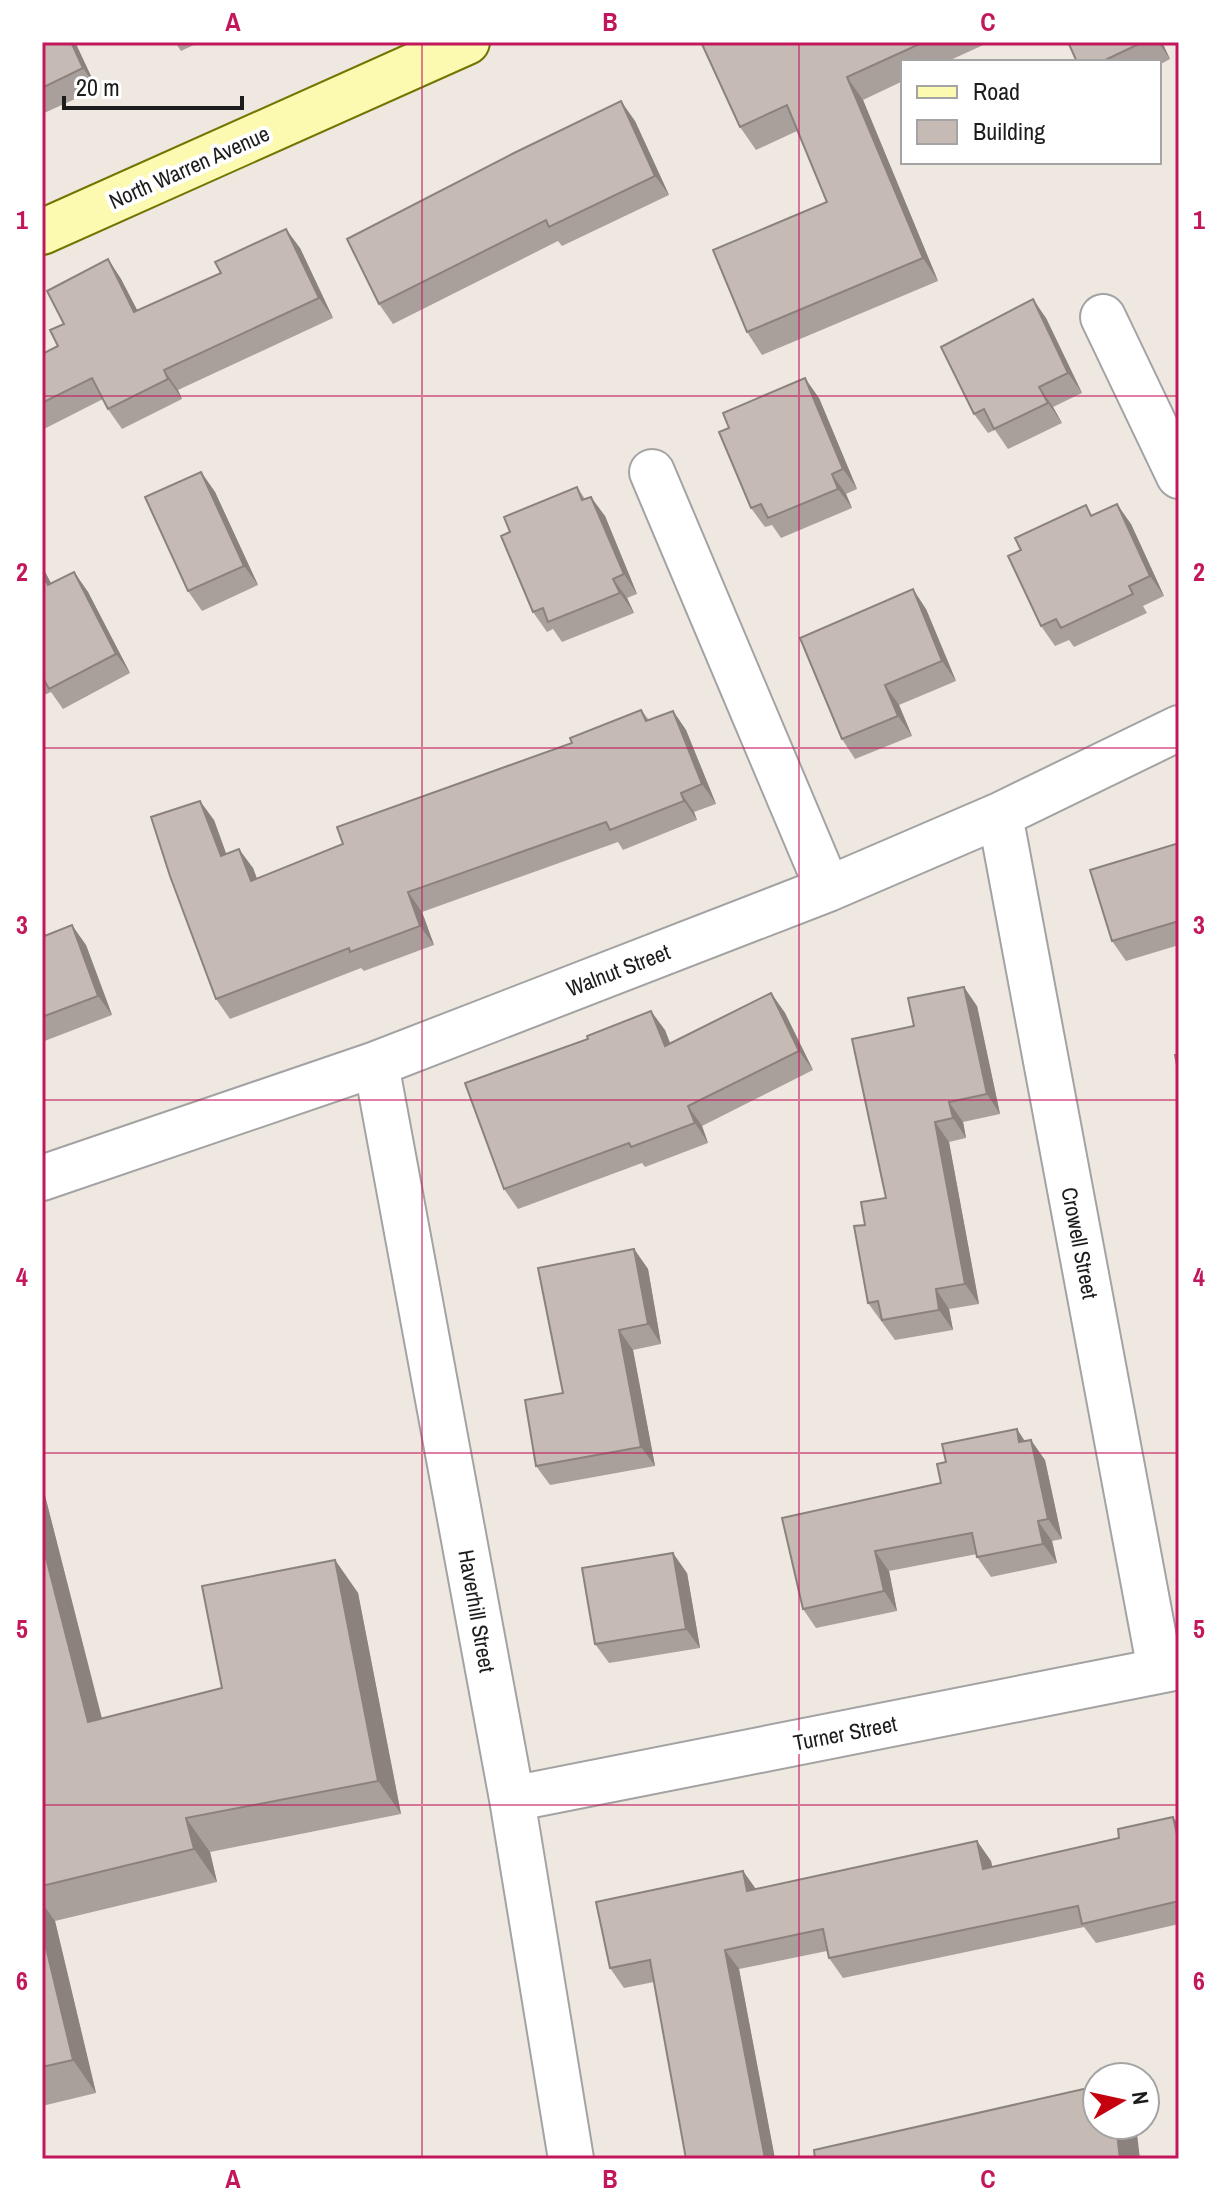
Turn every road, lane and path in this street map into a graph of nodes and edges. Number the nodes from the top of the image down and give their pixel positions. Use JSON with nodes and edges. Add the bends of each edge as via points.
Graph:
{"nodes":[{"id":1,"x":462,"y":43,"type":"edge"},
{"id":2,"x":42,"y":232,"type":"edge"},
{"id":3,"x":1103,"y":317,"type":"dead end"},
{"id":4,"x":652,"y":472,"type":"dead end"},
{"id":5,"x":1179,"y":476,"type":"edge"},
{"id":6,"x":1179,"y":728,"type":"edge"},
{"id":7,"x":1000,"y":815,"type":"junction"},
{"id":8,"x":828,"y":889,"type":"junction"},
{"id":9,"x":376,"y":1064,"type":"junction"},
{"id":10,"x":42,"y":1178,"type":"edge"},
{"id":11,"x":1170,"y":1669,"type":"edge"},
{"id":12,"x":512,"y":1799,"type":"junction"},
{"id":13,"x":571,"y":2159,"type":"edge"}],
"edges":[{"from":1,"to":2,"type":"street","name":"North Warren Avenue"},
{"from":3,"to":5,"type":"street"},
{"from":4,"to":8,"type":"street"},
{"from":6,"to":7,"type":"street","name":"Walnut Street"},
{"from":7,"to":8,"type":"street","name":"Walnut Street"},
{"from":7,"to":11,"type":"street","name":"Crowell Street"},
{"from":8,"to":9,"type":"street","name":"Walnut Street"},
{"from":9,"to":10,"type":"street","name":"Walnut Street"},
{"from":9,"to":12,"type":"street","name":"Haverhill Street"},
{"from":11,"to":12,"type":"street","name":"Turner Street"},
{"from":12,"to":13,"type":"street","name":"Haverhill Street"}]}
